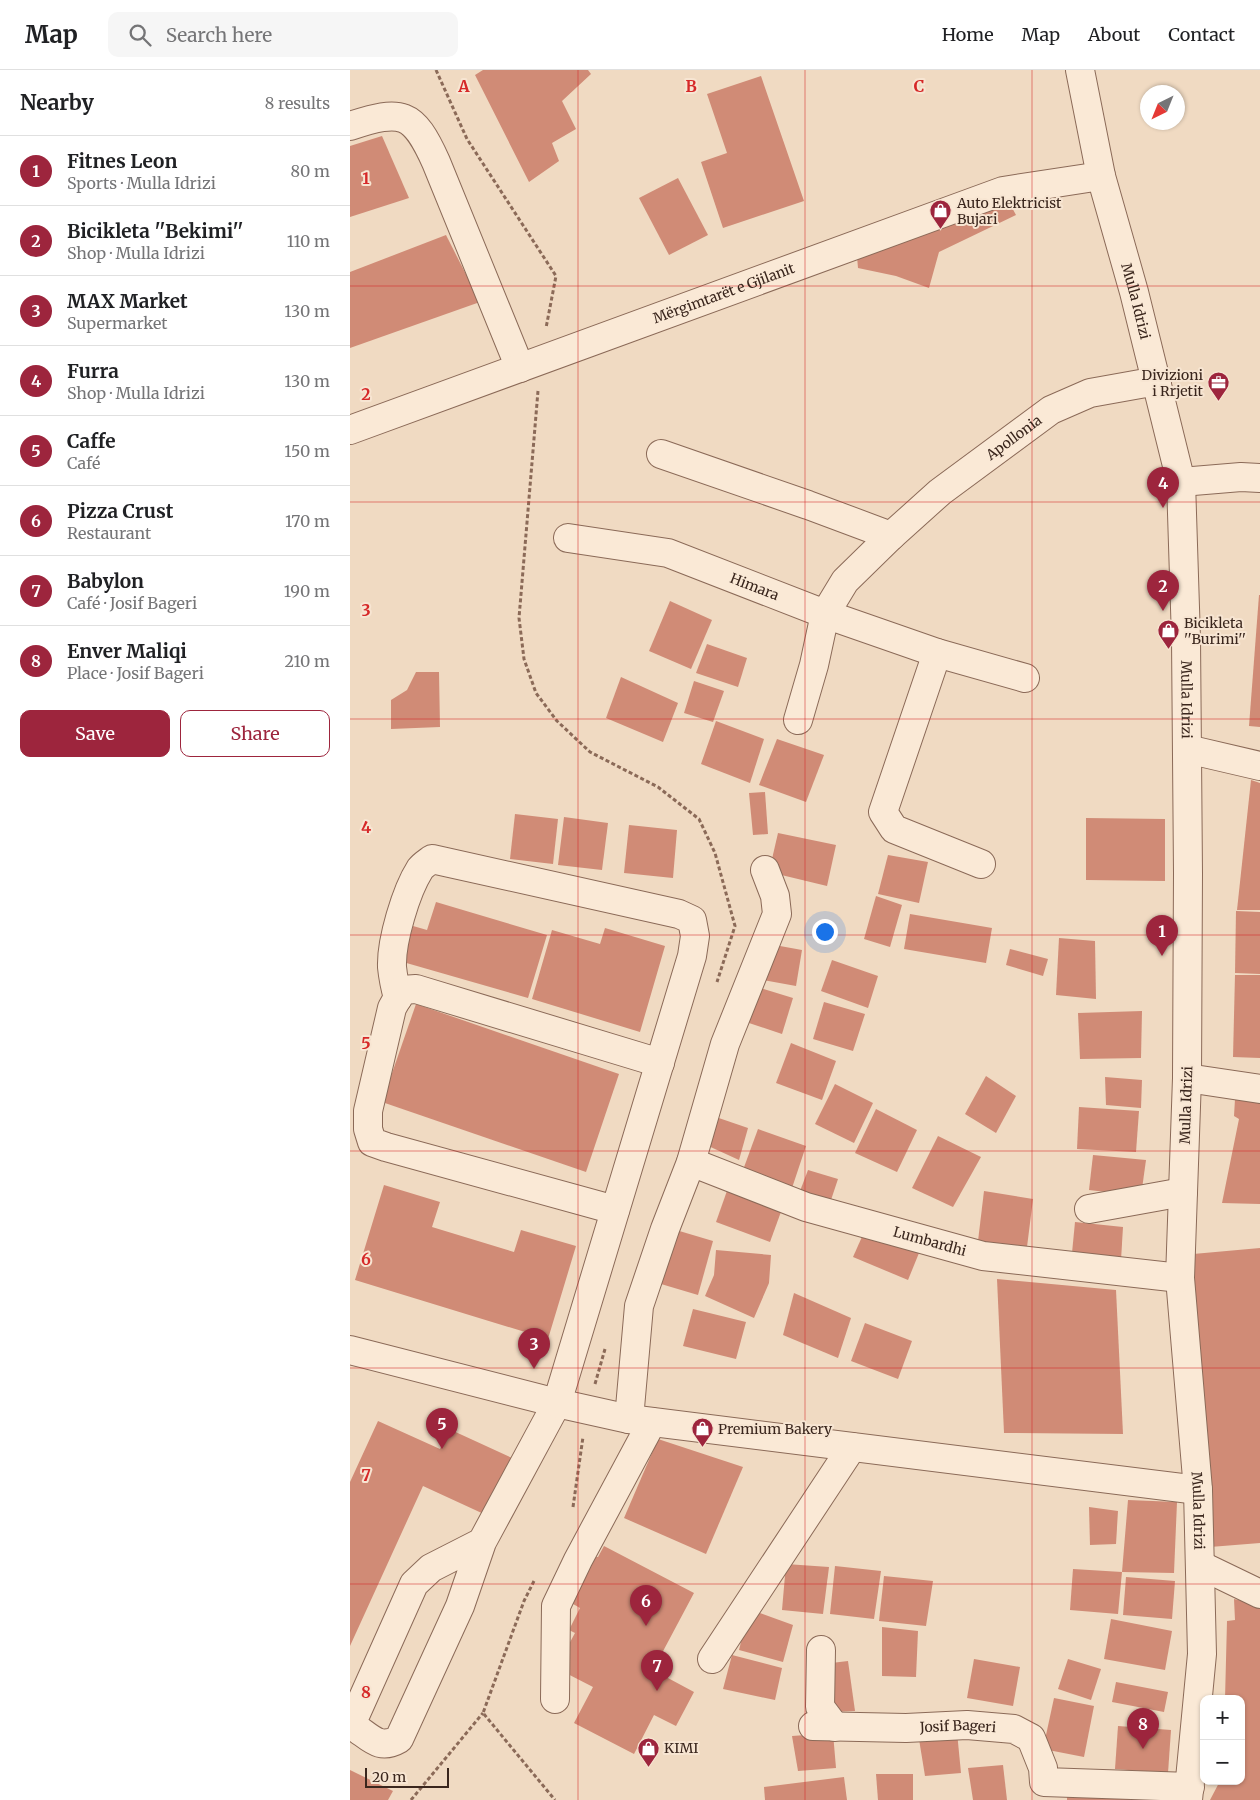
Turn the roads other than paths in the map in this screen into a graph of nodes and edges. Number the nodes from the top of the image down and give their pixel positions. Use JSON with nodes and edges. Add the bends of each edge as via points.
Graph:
{"nodes":[{"id":1,"x":1080,"y":70,"type":"edge"},
{"id":2,"x":350,"y":126,"type":"edge"},
{"id":3,"x":1101,"y":176,"type":"junction"},
{"id":4,"x":530,"y":365,"type":"junction"},
{"id":5,"x":1157,"y":381,"type":"junction"},
{"id":6,"x":350,"y":430,"type":"edge"},
{"id":7,"x":661,"y":454,"type":"dead end"},
{"id":8,"x":1260,"y":478,"type":"edge"},
{"id":9,"x":1181,"y":482,"type":"junction"},
{"id":10,"x":891,"y":536,"type":"junction"},
{"id":11,"x":568,"y":538,"type":"dead end"},
{"id":12,"x":825,"y":614,"type":"junction"},
{"id":13,"x":937,"y":653,"type":"junction"},
{"id":14,"x":1025,"y":678,"type":"dead end"},
{"id":15,"x":798,"y":720,"type":"dead end"},
{"id":16,"x":1187,"y":749,"type":"junction"},
{"id":17,"x":1260,"y":766,"type":"edge"},
{"id":18,"x":981,"y":864,"type":"dead end"},
{"id":19,"x":765,"y":870,"type":"dead end"},
{"id":20,"x":398,"y":998,"type":"junction"},
{"id":21,"x":660,"y":1063,"type":"junction"},
{"id":22,"x":1187,"y":1078,"type":"junction"},
{"id":23,"x":1260,"y":1089,"type":"edge"},
{"id":24,"x":691,"y":1162,"type":"junction"},
{"id":25,"x":1183,"y":1192,"type":"junction"},
{"id":26,"x":1089,"y":1209,"type":"dead end"},
{"id":27,"x":615,"y":1210,"type":"junction"},
{"id":28,"x":1180,"y":1278,"type":"junction"},
{"id":29,"x":350,"y":1350,"type":"edge"},
{"id":30,"x":557,"y":1403,"type":"junction"},
{"id":31,"x":634,"y":1419,"type":"junction"},
{"id":32,"x":852,"y":1447,"type":"junction"},
{"id":33,"x":1198,"y":1490,"type":"junction"},
{"id":34,"x":482,"y":1542,"type":"junction"},
{"id":35,"x":1200,"y":1566,"type":"junction"},
{"id":36,"x":1260,"y":1594,"type":"edge"},
{"id":37,"x":821,"y":1650,"type":"dead end"},
{"id":38,"x":712,"y":1659,"type":"dead end"},
{"id":39,"x":555,"y":1699,"type":"dead end"},
{"id":40,"x":1043,"y":1791,"type":"edge"},
{"id":41,"x":1189,"y":1793,"type":"edge"}],
"edges":[{"from":1,"to":3,"type":"street","name":"Mulla Idrizi"},
{"from":2,"to":4,"type":"street","via":[[397,116],[408,120],[421,132]]},
{"from":3,"to":4,"type":"street","name":"Mërgimtarët e Gjilanit","via":[[1003,191]]},
{"from":3,"to":5,"type":"street","name":"Mulla Idrizi"},
{"from":4,"to":6,"type":"street","name":"Mërgimtarët e Gjilanit"},
{"from":5,"to":9,"type":"street","name":"Mulla Idrizi"},
{"from":5,"to":10,"type":"street","name":"Apollonia","via":[[1090,393],[1051,410],[940,492]]},
{"from":7,"to":10,"type":"street"},
{"from":8,"to":9,"type":"street"},
{"from":9,"to":16,"type":"street","name":"Mulla Idrizi"},
{"from":10,"to":12,"type":"street","name":"Apollonia","via":[[845,581]]},
{"from":11,"to":12,"type":"street","name":"Himara","via":[[668,553]]},
{"from":12,"to":13,"type":"street","name":"Himara"},
{"from":12,"to":15,"type":"street","name":"Apollonia"},
{"from":13,"to":14,"type":"street","name":"Himara"},
{"from":13,"to":18,"type":"street","via":[[883,812],[894,829]]},
{"from":16,"to":17,"type":"street"},
{"from":16,"to":22,"type":"street","name":"Mulla Idrizi"},
{"from":19,"to":24,"type":"street","via":[[775,896],[777,914],[724,1044]]},
{"from":20,"to":21,"type":"street","via":[[402,990],[416,989]]},
{"from":20,"to":21,"type":"street","via":[[392,965],[394,937],[410,890],[421,868],[432,859],[679,914],[692,920],[695,936]]},
{"from":20,"to":27,"type":"street","via":[[392,1008],[368,1112],[372,1142]]},
{"from":21,"to":27,"type":"street"},
{"from":22,"to":23,"type":"street"},
{"from":22,"to":25,"type":"street","name":"Mulla Idrizi"},
{"from":24,"to":28,"type":"street","name":"Lumbardhi","via":[[806,1208],[983,1256]]},
{"from":24,"to":31,"type":"street","via":[[639,1306]]},
{"from":25,"to":26,"type":"street"},
{"from":25,"to":28,"type":"street","name":"Mulla Idrizi"},
{"from":27,"to":30,"type":"street"},
{"from":28,"to":33,"type":"street","name":"Mulla Idrizi"},
{"from":29,"to":30,"type":"street"},
{"from":30,"to":31,"type":"street"},
{"from":30,"to":34,"type":"street"},
{"from":31,"to":32,"type":"street"},
{"from":31,"to":39,"type":"street","via":[[578,1560],[556,1606]]},
{"from":32,"to":33,"type":"street"},
{"from":32,"to":38,"type":"street"},
{"from":33,"to":35,"type":"street","name":"Mulla Idrizi"},
{"from":34,"to":34,"type":"street","via":[[460,1606],[399,1739],[382,1745],[356,1728],[354,1718],[414,1584],[431,1568]]},
{"from":35,"to":36,"type":"street"},
{"from":35,"to":41,"type":"street","name":"Mulla Idrizi","via":[[1202,1654]]},
{"from":37,"to":40,"type":"street","name":"Josif Bageri","via":[[820,1706],[824,1726],[906,1728],[967,1725],[1014,1729],[1031,1738],[1043,1768]]},
{"from":40,"to":41,"type":"street","name":"Josif Bageri"}]}
